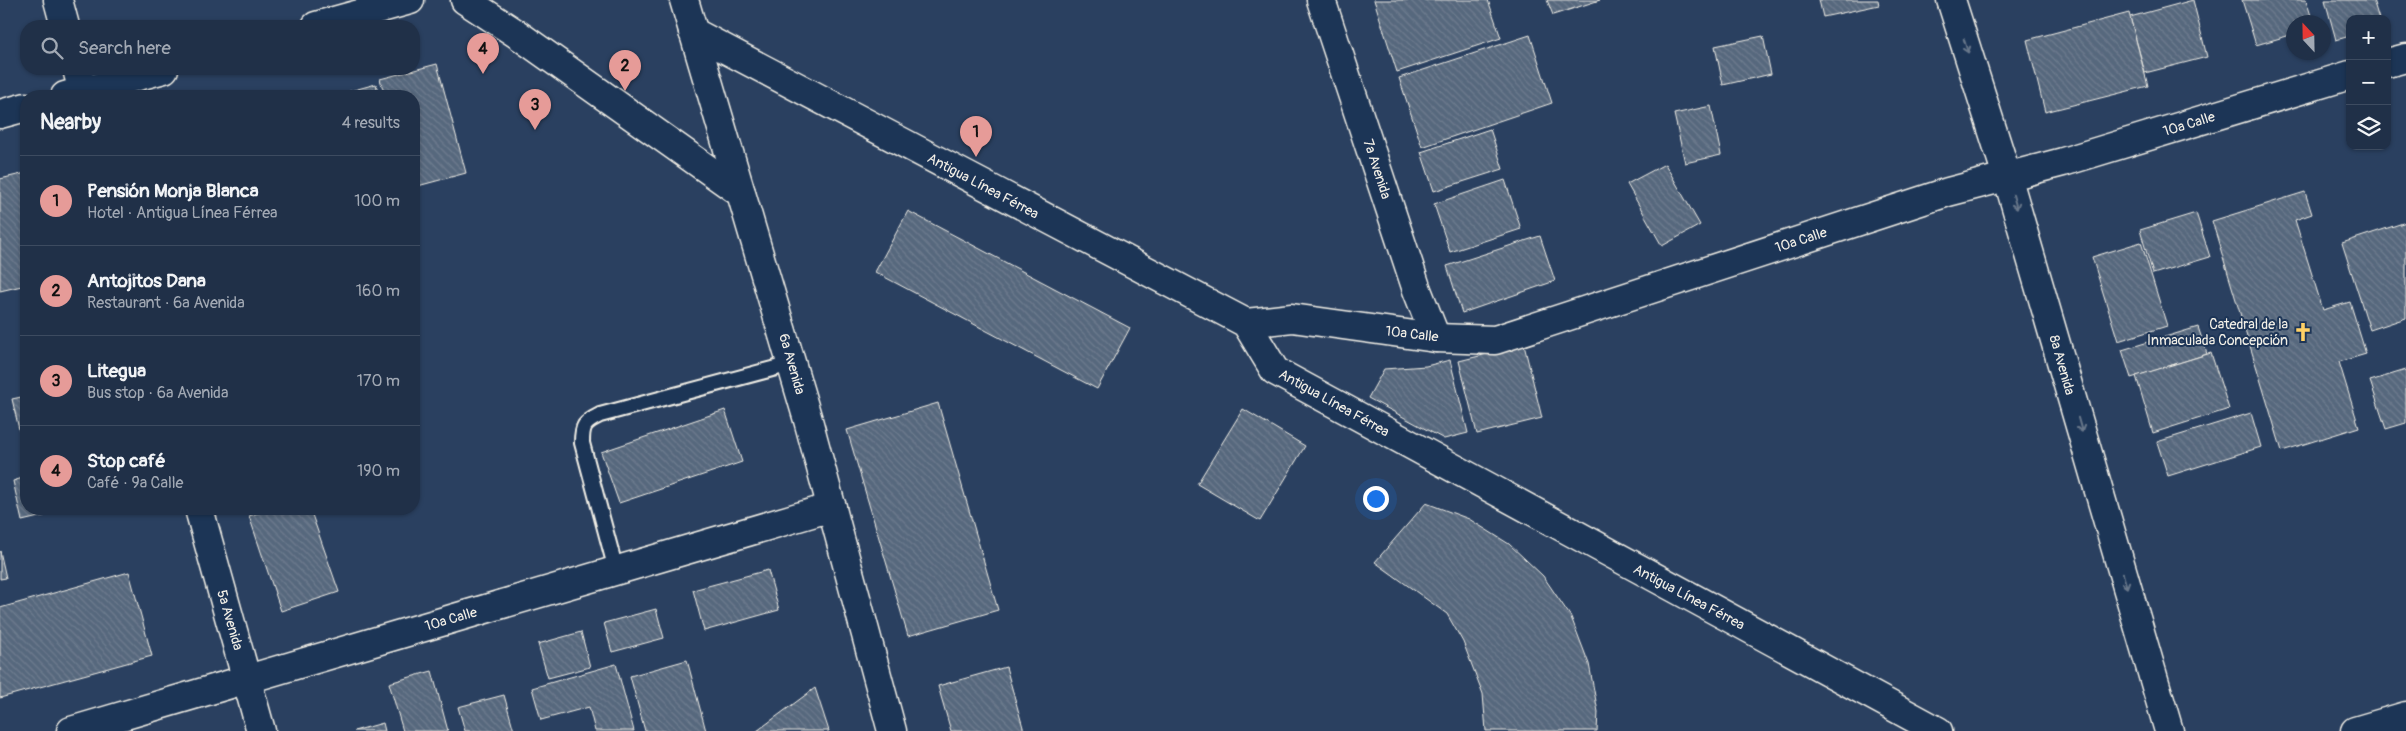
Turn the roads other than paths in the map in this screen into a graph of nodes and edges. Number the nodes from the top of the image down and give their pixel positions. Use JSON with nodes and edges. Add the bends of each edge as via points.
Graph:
{"nodes":[{"id":1,"x":58,"y":0,"type":"edge"},
{"id":2,"x":410,"y":0,"type":"edge"},
{"id":3,"x":465,"y":0,"type":"edge"},
{"id":4,"x":684,"y":0,"type":"edge"},
{"id":5,"x":1321,"y":0,"type":"edge"},
{"id":6,"x":1952,"y":0,"type":"edge"},
{"id":7,"x":63,"y":20,"type":"edge"},
{"id":8,"x":338,"y":20,"type":"edge"},
{"id":9,"x":693,"y":32,"type":"junction"},
{"id":10,"x":2406,"y":58,"type":"edge"},
{"id":11,"x":2391,"y":63,"type":"edge"},
{"id":12,"x":137,"y":75,"type":"edge"},
{"id":13,"x":2346,"y":76,"type":"edge"},
{"id":14,"x":77,"y":88,"type":"edge"},
{"id":15,"x":20,"y":109,"type":"edge"},
{"id":16,"x":0,"y":114,"type":"edge"},
{"id":17,"x":2007,"y":176,"type":"junction"},
{"id":18,"x":741,"y":193,"type":"junction"},
{"id":19,"x":1246,"y":323,"type":"junction"},
{"id":20,"x":1436,"y":338,"type":"junction"},
{"id":21,"x":791,"y":364,"type":"junction"},
{"id":22,"x":832,"y":507,"type":"junction"},
{"id":23,"x":201,"y":515,"type":"edge"},
{"id":24,"x":616,"y":570,"type":"junction"},
{"id":25,"x":246,"y":679,"type":"junction"},
{"id":26,"x":2406,"y":716,"type":"edge"},
{"id":27,"x":71,"y":731,"type":"edge"},
{"id":28,"x":261,"y":731,"type":"edge"},
{"id":29,"x":892,"y":731,"type":"edge"},
{"id":30,"x":1938,"y":731,"type":"edge"},
{"id":31,"x":2169,"y":731,"type":"edge"},
{"id":32,"x":2355,"y":731,"type":"edge"}],
"edges":[{"from":1,"to":7,"type":"street"},
{"from":2,"to":8,"type":"street"},
{"from":3,"to":18,"type":"street"},
{"from":4,"to":9,"type":"street","name":"6a Avenida"},
{"from":5,"to":20,"type":"street","name":"7a Avenida","via":[[1417,290]]},
{"from":6,"to":17,"type":"street","name":"8a Avenida","one_way":true},
{"from":9,"to":18,"type":"street","name":"6a Avenida"},
{"from":9,"to":19,"type":"street","name":"Antigua Línea Férrea"},
{"from":10,"to":11,"type":"street"},
{"from":12,"to":14,"type":"street"},
{"from":13,"to":17,"type":"street","name":"10a Calle"},
{"from":15,"to":16,"type":"street"},
{"from":17,"to":20,"type":"street","name":"10a Calle","via":[[1948,192],[1495,340]]},
{"from":17,"to":31,"type":"street","name":"8a Avenida","one_way":true},
{"from":18,"to":21,"type":"street","name":"6a Avenida"},
{"from":19,"to":20,"type":"street","name":"10a Calle","via":[[1292,318]]},
{"from":19,"to":30,"type":"street","name":"Antigua Línea Férrea","via":[[1275,371]]},
{"from":21,"to":22,"type":"street","name":"6a Avenida"},
{"from":21,"to":24,"type":"lane","via":[[600,415],[588,421],[582,429],[582,443]]},
{"from":22,"to":24,"type":"street","name":"10a Calle"},
{"from":22,"to":29,"type":"street","name":"6a Avenida"},
{"from":23,"to":25,"type":"street","name":"5a Avenida"},
{"from":24,"to":25,"type":"street","name":"10a Calle"},
{"from":25,"to":27,"type":"street","name":"10a Calle"},
{"from":25,"to":28,"type":"street","name":"5a Avenida"},
{"from":26,"to":32,"type":"street"}]}
